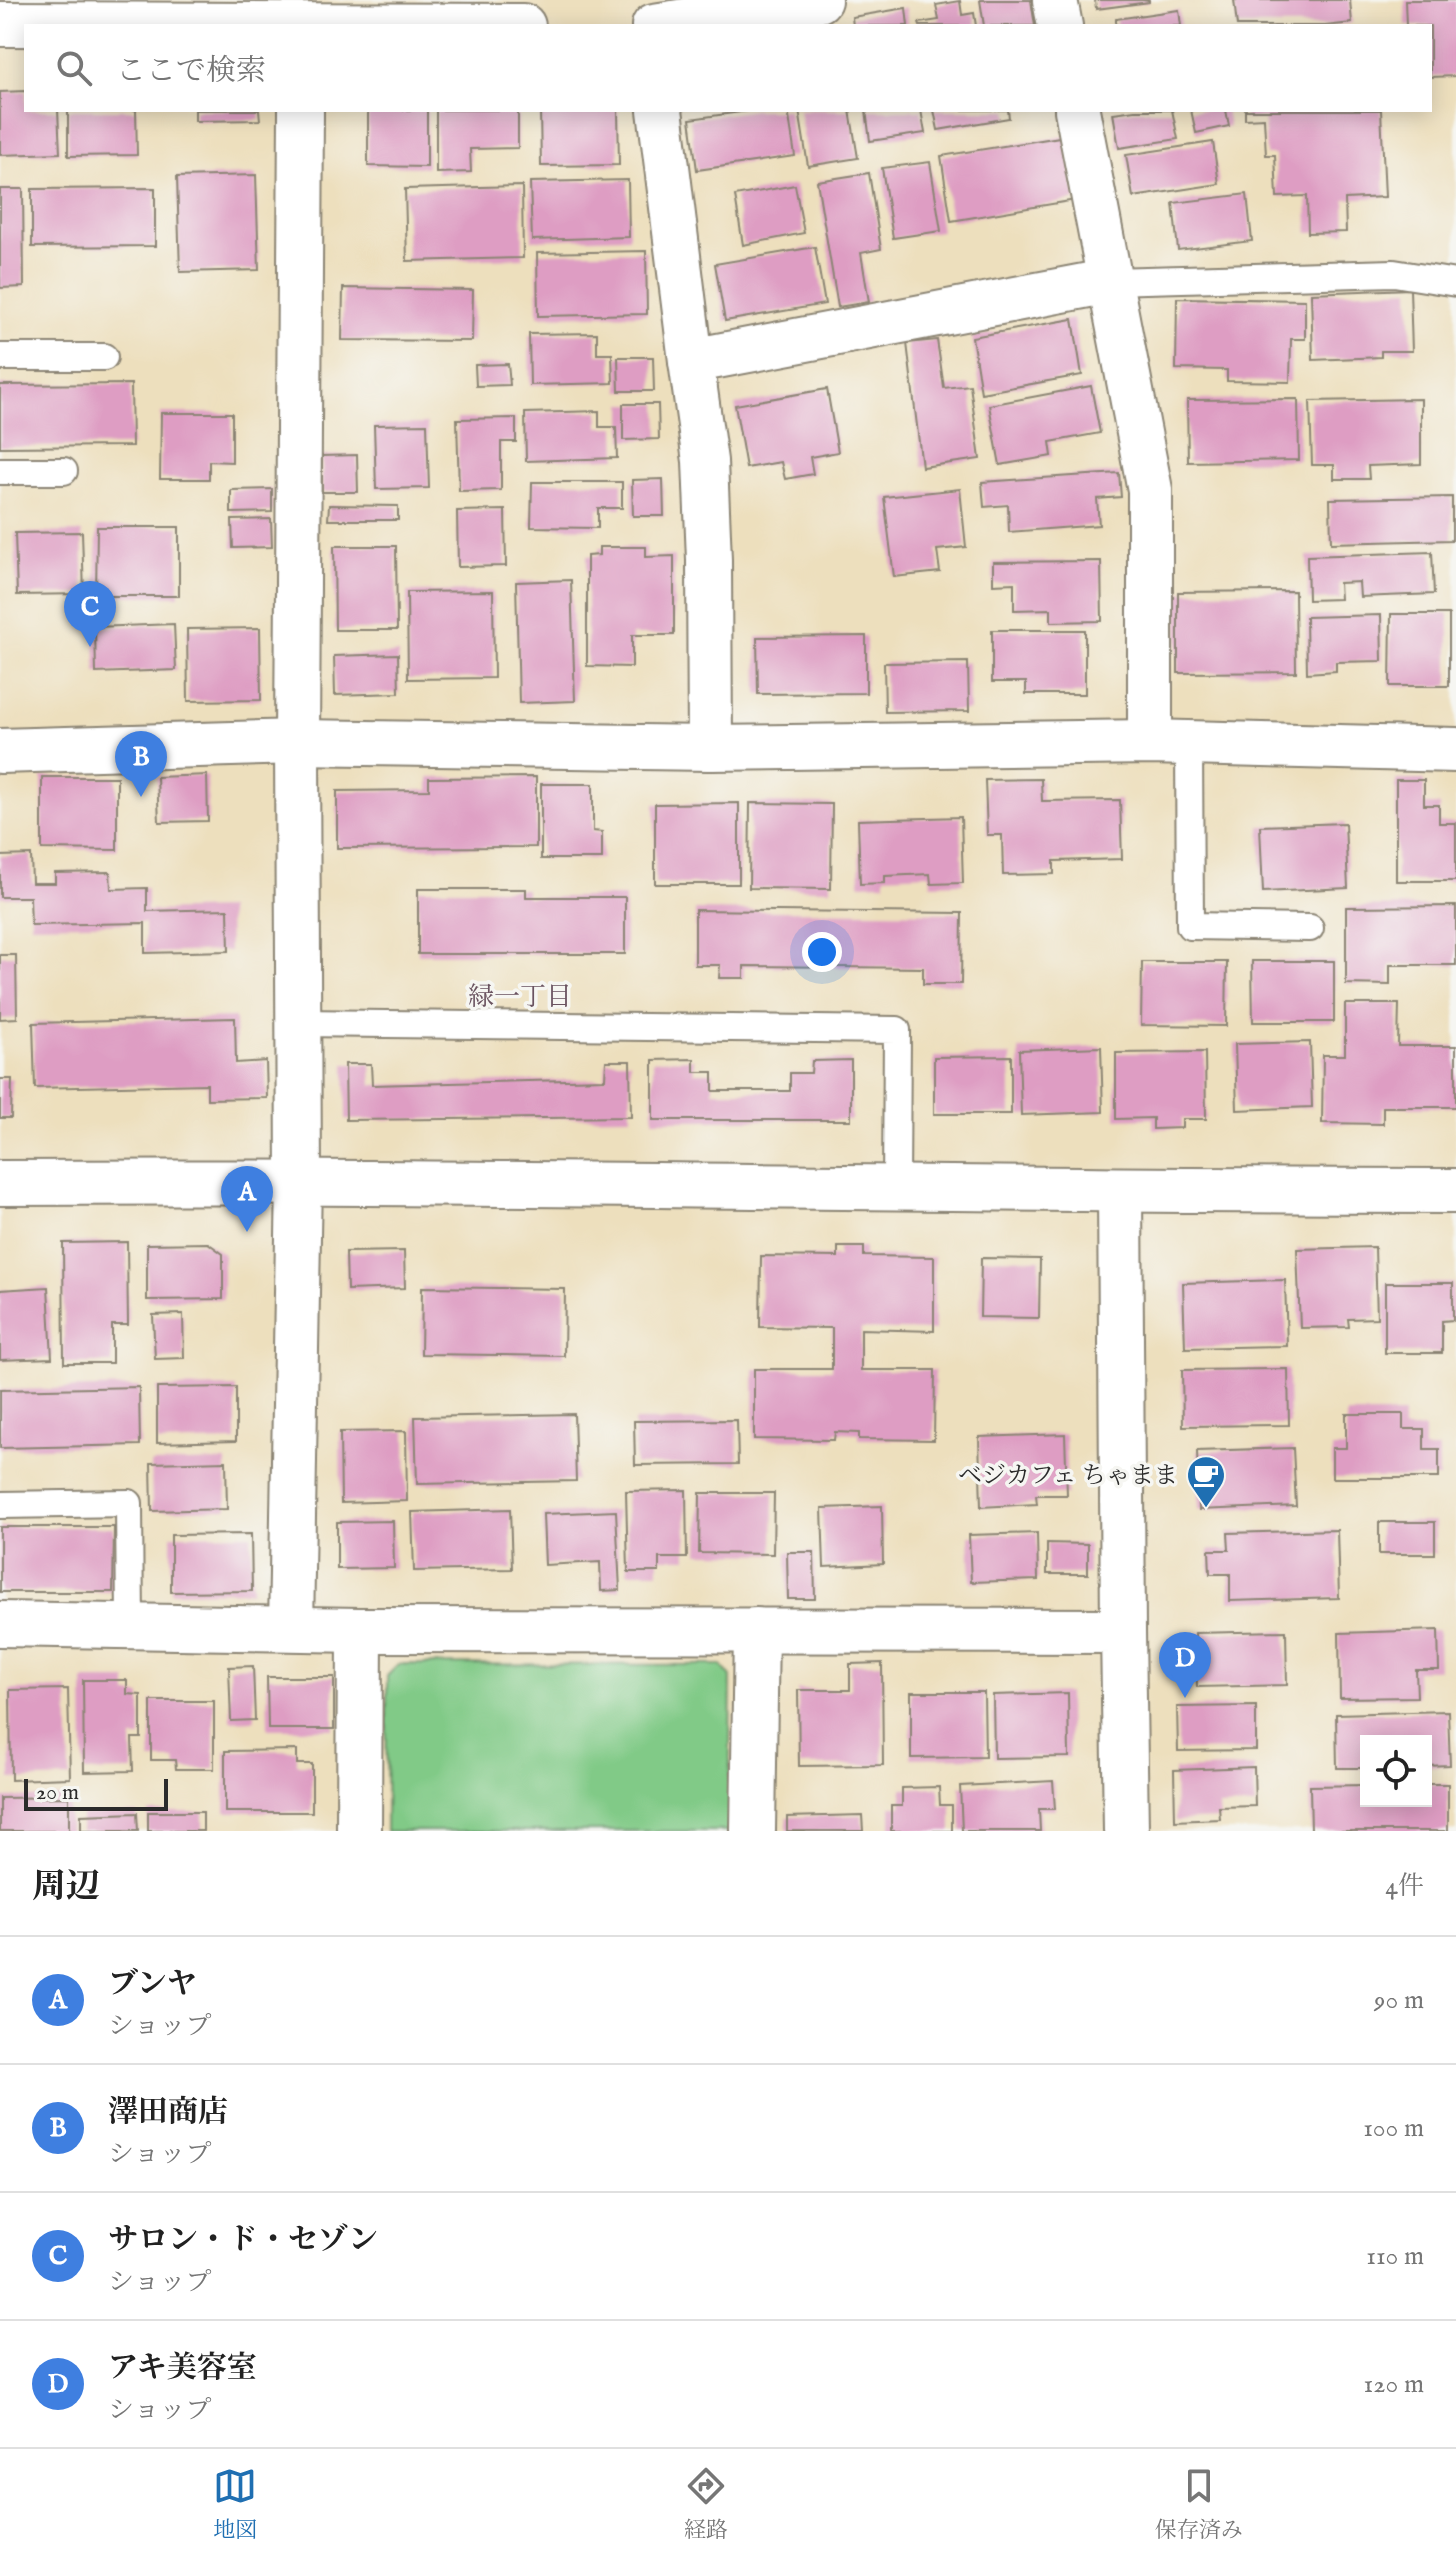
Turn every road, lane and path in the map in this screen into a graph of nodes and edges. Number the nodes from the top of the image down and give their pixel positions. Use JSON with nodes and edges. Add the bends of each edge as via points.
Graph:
{"nodes":[{"id":1,"x":648,"y":0,"type":"edge"},
{"id":2,"x":819,"y":0,"type":"edge"},
{"id":3,"x":1055,"y":0,"type":"edge"},
{"id":4,"x":0,"y":24,"type":"edge"},
{"id":5,"x":24,"y":24,"type":"edge"},
{"id":6,"x":652,"y":24,"type":"edge"},
{"id":7,"x":665,"y":24,"type":"edge"},
{"id":8,"x":1060,"y":24,"type":"edge"},
{"id":9,"x":301,"y":112,"type":"edge"},
{"id":10,"x":660,"y":112,"type":"edge"},
{"id":11,"x":1077,"y":112,"type":"edge"},
{"id":12,"x":1110,"y":281,"type":"junction"},
{"id":13,"x":1456,"y":283,"type":"edge"},
{"id":14,"x":0,"y":357,"type":"edge"},
{"id":15,"x":104,"y":357,"type":"dead end"},
{"id":16,"x":691,"y":361,"type":"junction"},
{"id":17,"x":0,"y":471,"type":"edge"},
{"id":18,"x":64,"y":471,"type":"dead end"},
{"id":19,"x":297,"y":742,"type":"junction"},
{"id":20,"x":1170,"y":742,"type":"junction"},
{"id":21,"x":710,"y":748,"type":"junction"},
{"id":22,"x":1456,"y":750,"type":"edge"},
{"id":23,"x":0,"y":751,"type":"edge"},
{"id":24,"x":1310,"y":928,"type":"dead end"},
{"id":25,"x":298,"y":1023,"type":"junction"},
{"id":26,"x":299,"y":1181,"type":"junction"},
{"id":27,"x":0,"y":1183,"type":"edge"},
{"id":28,"x":896,"y":1188,"type":"junction"},
{"id":29,"x":1120,"y":1191,"type":"junction"},
{"id":30,"x":1456,"y":1191,"type":"edge"},
{"id":31,"x":0,"y":1505,"type":"edge"},
{"id":32,"x":0,"y":1624,"type":"edge"},
{"id":33,"x":130,"y":1626,"type":"junction"},
{"id":34,"x":291,"y":1628,"type":"junction"},
{"id":35,"x":360,"y":1630,"type":"junction"},
{"id":36,"x":756,"y":1630,"type":"junction"},
{"id":37,"x":1123,"y":1631,"type":"junction"},
{"id":38,"x":359,"y":1831,"type":"edge"},
{"id":39,"x":753,"y":1831,"type":"edge"},
{"id":40,"x":1126,"y":1831,"type":"edge"}],
"edges":[{"from":1,"to":6,"type":"street"},
{"from":2,"to":7,"type":"street"},
{"from":3,"to":8,"type":"street"},
{"from":4,"to":5,"type":"street"},
{"from":9,"to":19,"type":"street"},
{"from":10,"to":16,"type":"street"},
{"from":11,"to":12,"type":"street"},
{"from":12,"to":13,"type":"lane","via":[[1394,273]]},
{"from":12,"to":16,"type":"street"},
{"from":12,"to":20,"type":"street","via":[[1150,490]]},
{"from":14,"to":15,"type":"lane"},
{"from":16,"to":21,"type":"street","via":[[705,461]]},
{"from":17,"to":18,"type":"lane"},
{"from":19,"to":21,"type":"street"},
{"from":19,"to":23,"type":"street"},
{"from":19,"to":25,"type":"street"},
{"from":20,"to":21,"type":"street"},
{"from":20,"to":22,"type":"street"},
{"from":20,"to":24,"type":"lane","via":[[1190,926]]},
{"from":25,"to":26,"type":"street"},
{"from":25,"to":28,"type":"lane","via":[[897,1030]]},
{"from":26,"to":27,"type":"street"},
{"from":26,"to":28,"type":"street"},
{"from":26,"to":34,"type":"street"},
{"from":28,"to":29,"type":"street"},
{"from":29,"to":30,"type":"street"},
{"from":29,"to":37,"type":"street"},
{"from":31,"to":33,"type":"lane","via":[[129,1503]]},
{"from":32,"to":33,"type":"street"},
{"from":33,"to":34,"type":"street"},
{"from":34,"to":35,"type":"street"},
{"from":35,"to":36,"type":"street"},
{"from":35,"to":38,"type":"street"},
{"from":36,"to":37,"type":"street"},
{"from":36,"to":39,"type":"street"},
{"from":37,"to":40,"type":"street"}]}
